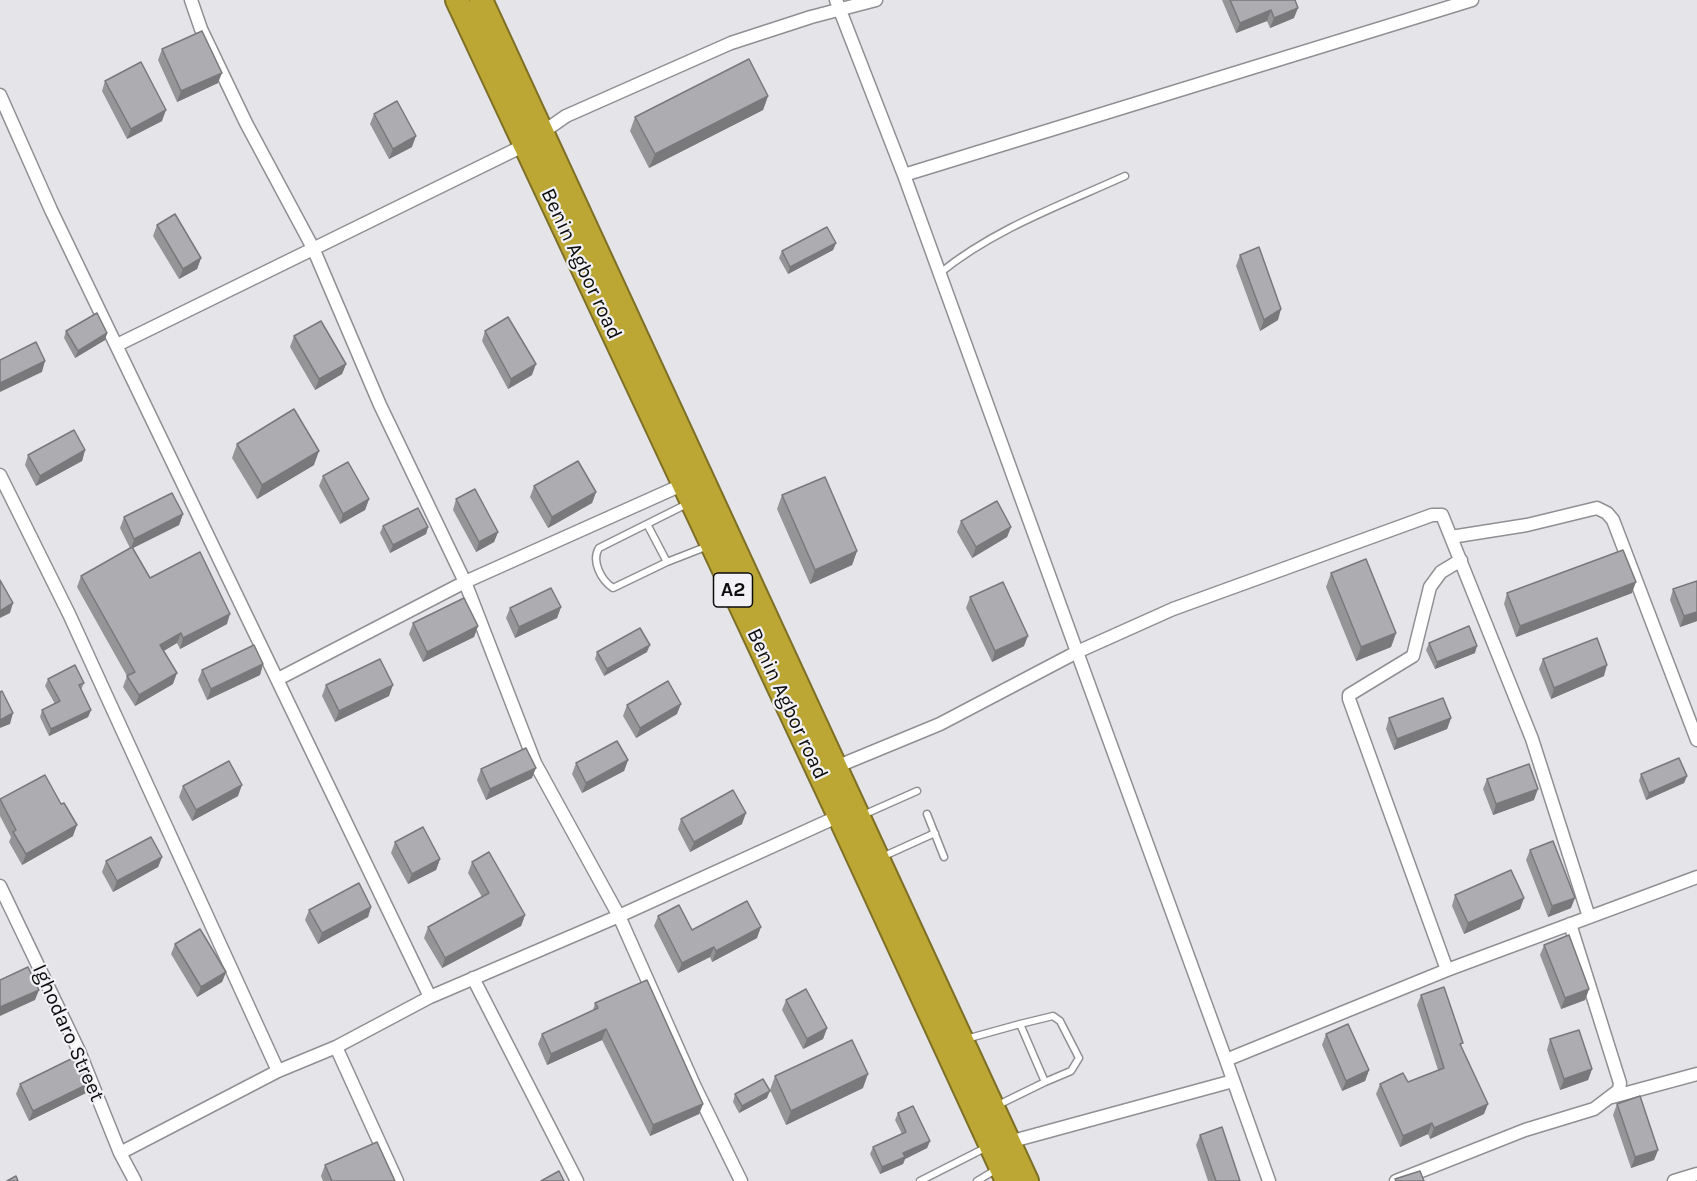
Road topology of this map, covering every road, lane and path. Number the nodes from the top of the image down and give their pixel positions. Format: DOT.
graph roads {
  1 [pos="191,0"];
  2 [pos="457,0"];
  3 [pos="481,0"];
  4 [pos="876,0"];
  5 [pos="1472,0"];
  6 [pos="838,6"];
  7 [pos="0,95"];
  8 [pos="534,138"];
  9 [pos="904,175"];
  10 [pos="1125,176"];
  11 [pos="313,248"];
  12 [pos="940,273"];
  13 [pos="117,345"];
  14 [pos="0,475"];
  15 [pos="688,492"];
  16 [pos="647,524"];
  17 [pos="1451,537"];
  18 [pos="712,544"];
  19 [pos="1461,560"];
  20 [pos="667,562"];
  21 [pos="465,582"];
  22 [pos="1077,652"];
  23 [pos="278,679"];
  24 [pos="1692,713"];
  25 [pos="1697,740"];
  26 [pos="828,770"];
  27 [pos="917,791"];
  28 [pos="927,814"];
  29 [pos="849,816"];
  30 [pos="935,833"];
  31 [pos="944,857"];
  32 [pos="879,859"];
  33 [pos="1697,877"];
  34 [pos="0,886"];
  35 [pos="620,916"];
  36 [pos="1588,917"];
  37 [pos="1570,924"];
  38 [pos="1447,970"];
  39 [pos="473,978"];
  40 [pos="430,997"];
  41 [pos="1020,1024"];
  42 [pos="962,1040"];
  43 [pos="336,1047"];
  44 [pos="1226,1060"];
  45 [pos="278,1071"];
  46 [pos="1697,1074"];
  47 [pos="1233,1081"];
  48 [pos="1045,1082"];
  49 [pos="1611,1097"];
  50 [pos="993,1107"];
  51 [pos="999,1143"];
  52 [pos="120,1153"];
  53 [pos="1003,1174"];
  54 [pos="1697,1174"];
  55 [pos="135,1181"];
  56 [pos="397,1181"];
  57 [pos="577,1181"];
  58 [pos="741,1181"];
  59 [pos="920,1181"];
  60 [pos="977,1181"];
  61 [pos="1027,1181"];
  62 [pos="1269,1181"];
  63 [pos="1396,1181"];
  64 [pos="1674,1181"];
  1 -- 11 [label="street"];
  2 -- 8 [label="highway, Benin Agbor road / A2"];
  3 -- 8 [label="highway, Benin Agbor road / A2"];
  4 -- 6 [label="street"];
  5 -- 9 [label="street"];
  6 -- 8 [label="street"];
  6 -- 9 [label="street"];
  7 -- 13 [label="street"];
  8 -- 11 [label="street"];
  8 -- 15 [label="highway, Benin Agbor road / A2"];
  8 -- 26 [label="highway, Benin Agbor road / A2"];
  9 -- 12 [label="street"];
  10 -- 12 [label="lane"];
  11 -- 13 [label="street"];
  11 -- 21 [label="street"];
  12 -- 22 [label="street"];
  13 -- 23 [label="street"];
  14 -- 45 [label="street"];
  15 -- 16 [label="lane"];
  15 -- 18 [label="highway, Benin Agbor road / A2"];
  15 -- 21 [label="street"];
  16 -- 20 [label="lane"];
  16 -- 20 [label="lane"];
  17 -- 19 [label="street"];
  17 -- 22 [label="street"];
  17 -- 24 [label="street"];
  18 -- 20 [label="lane"];
  18 -- 26 [label="highway, Benin Agbor road / A2"];
  19 -- 36 [label="street"];
  19 -- 38 [label="street"];
  21 -- 23 [label="street"];
  21 -- 35 [label="street"];
  22 -- 26 [label="street"];
  22 -- 44 [label="street"];
  23 -- 40 [label="street"];
  24 -- 25 [label="street"];
  26 -- 29 [label="highway, Benin Agbor road / A2"];
  27 -- 29 [label="lane"];
  28 -- 30 [label="lane"];
  29 -- 32 [label="highway, Benin Agbor road / A2"];
  29 -- 35 [label="street"];
  29 -- 51 [label="highway, Benin Agbor road / A2"];
  30 -- 31 [label="lane"];
  30 -- 32 [label="lane"];
  32 -- 42 [label="highway, Benin Agbor road / A2"];
  33 -- 36 [label="street"];
  34 -- 52 [label="street, Ighodaro Street"];
  35 -- 39 [label="street"];
  35 -- 58 [label="street"];
  36 -- 37 [label="street"];
  37 -- 38 [label="street"];
  37 -- 49 [label="street"];
  38 -- 44 [label="street"];
  39 -- 40 [label="street"];
  39 -- 57 [label="street"];
  40 -- 43 [label="street"];
  41 -- 42 [label="lane"];
  41 -- 48 [label="lane"];
  41 -- 48 [label="lane"];
  42 -- 50 [label="highway, Benin Agbor road / A2"];
  43 -- 45 [label="street"];
  43 -- 56 [label="street"];
  44 -- 47 [label="street"];
  45 -- 52 [label="street"];
  46 -- 49 [label="street"];
  47 -- 51 [label="street"];
  47 -- 62 [label="street"];
  48 -- 50 [label="lane"];
  49 -- 63 [label="street"];
  50 -- 51 [label="highway, Benin Agbor road / A2"];
  51 -- 53 [label="highway, Benin Agbor road / A2"];
  51 -- 59 [label="lane"];
  51 -- 61 [label="highway, Benin Agbor road / A2"];
  52 -- 55 [label="street, Ighodaro Street"];
  53 -- 60 [label="lane"];
  54 -- 64 [label="street"];
}
